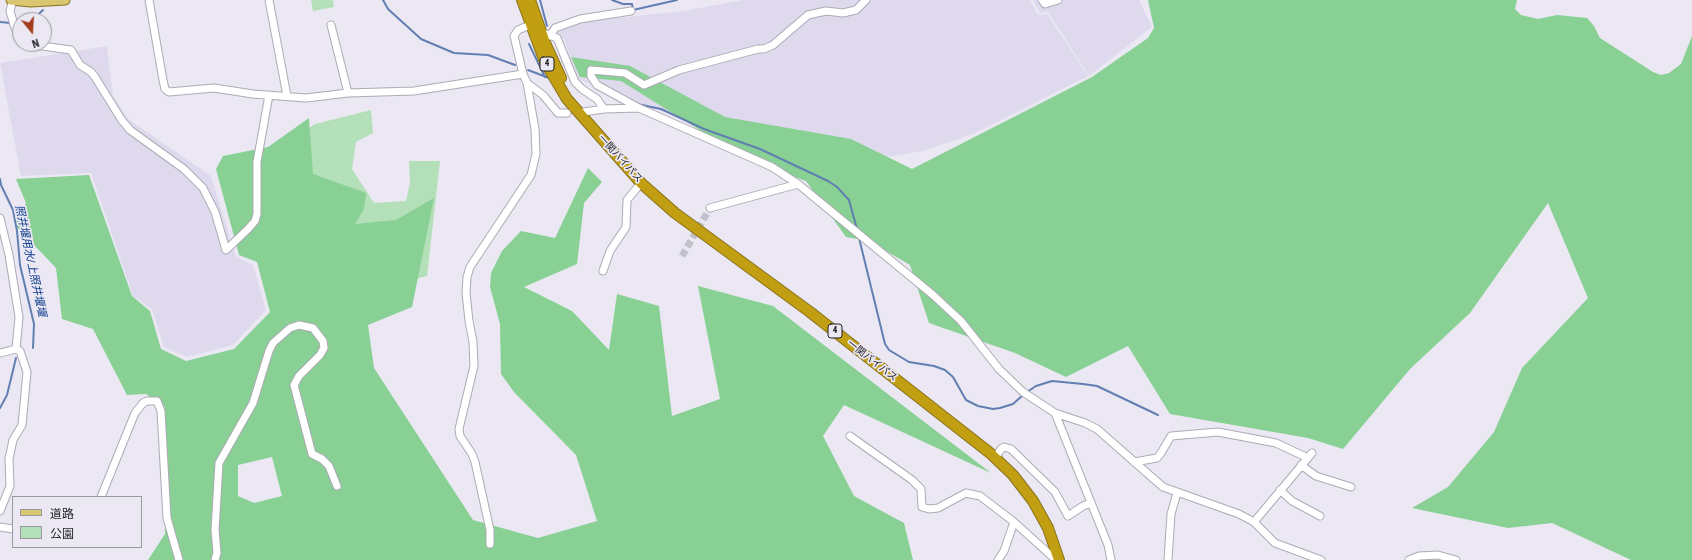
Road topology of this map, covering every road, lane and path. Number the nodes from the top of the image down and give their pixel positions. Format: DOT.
graph roads {
  1 [pos="12,0"];
  2 [pos="65,0"];
  3 [pos="149,0"];
  4 [pos="269,0"];
  5 [pos="522,0"];
  6 [pos="530,0"];
  7 [pos="866,0"];
  8 [pos="1042,0"];
  9 [pos="1058,0"];
  10 [pos="631,11"];
  11 [pos="12,18"];
  12 [pos="331,25"];
  13 [pos="530,25"];
  14 [pos="546,34"];
  15 [pos="52,47"];
  16 [pos="523,74"];
  17 [pos="527,83"];
  18 [pos="348,93"];
  19 [pos="268,95"];
  20 [pos="287,96"];
  21 [pos="639,108"];
  22 [pos="604,109"];
  23 [pos="567,113"];
  24 [pos="585,116"];
  25 [pos="641,183"];
  26 [pos="798,184"];
  27 [pos="710,208"];
  28 [pos="0,218"];
  29 [pos="603,271"];
  30 [pos="16,349"];
  31 [pos="0,353"];
  32 [pos="1055,414"];
  33 [pos="850,436"];
  34 [pos="995,458"];
  35 [pos="1134,462"];
  36 [pos="1301,465"];
  37 [pos="337,486"];
  38 [pos="1351,487"];
  39 [pos="1280,490"];
  40 [pos="1177,492"];
  41 [pos="101,496"];
  42 [pos="1091,503"];
  43 [pos="0,511"];
  44 [pos="1320,516"];
  45 [pos="1014,522"];
  46 [pos="1254,522"];
  47 [pos="0,527"];
  48 [pos="12,529"];
  49 [pos="490,544"];
  50 [pos="179,560"];
  51 [pos="215,560"];
  52 [pos="998,560"];
  53 [pos="1056,560"];
  54 [pos="1059,560"];
  55 [pos="1111,560"];
  56 [pos="1168,560"];
  57 [pos="1321,560"];
  58 [pos="1409,560"];
  59 [pos="1456,560"];
  1 -- 2 [label="main road"];
  1 -- 11 [label="street"];
  3 -- 19 [label="street"];
  4 -- 20 [label="street"];
  5 -- 13 [label="highway, 一関バイパス / 4"];
  6 -- 14 [label="highway, 一関バイパス / 4"];
  7 -- 21 [label="street"];
  8 -- 9 [label="street"];
  10 -- 14 [label="street"];
  12 -- 18 [label="street"];
  13 -- 16 [label="street"];
  13 -- 24 [label="highway, 一関バイパス / 4"];
  14 -- 22 [label="street"];
  14 -- 24 [label="highway, 一関バイパス / 4"];
  15 -- 19 [label="street"];
  16 -- 17 [label="street"];
  16 -- 18 [label="street"];
  17 -- 23 [label="street"];
  17 -- 49 [label="street"];
  18 -- 20 [label="street"];
  19 -- 20 [label="street"];
  21 -- 22 [label="street"];
  21 -- 26 [label="street"];
  22 -- 24 [label="street"];
  24 -- 25 [label="highway, 一関バイパス / 4"];
  25 -- 29 [label="street"];
  25 -- 34 [label="highway, 一関バイパス / 4"];
  26 -- 27 [label="street"];
  26 -- 32 [label="street"];
  28 -- 30 [label="street"];
  30 -- 31 [label="street"];
  30 -- 43 [label="street"];
  32 -- 35 [label="street"];
  32 -- 42 [label="street"];
  33 -- 45 [label="street"];
  34 -- 42 [label="street"];
  34 -- 54 [label="highway, 一関バイパス / 4"];
  35 -- 36 [label="street"];
  35 -- 40 [label="street"];
  36 -- 38 [label="street"];
  36 -- 39 [label="street"];
  37 -- 51 [label="street"];
  39 -- 44 [label="street"];
  39 -- 46 [label="street"];
  40 -- 46 [label="street"];
  40 -- 56 [label="street"];
  41 -- 50 [label="street"];
  42 -- 55 [label="street"];
  45 -- 52 [label="street"];
  45 -- 53 [label="street"];
  46 -- 57 [label="street"];
  47 -- 48 [label="street"];
  58 -- 59 [label="street"];
}
